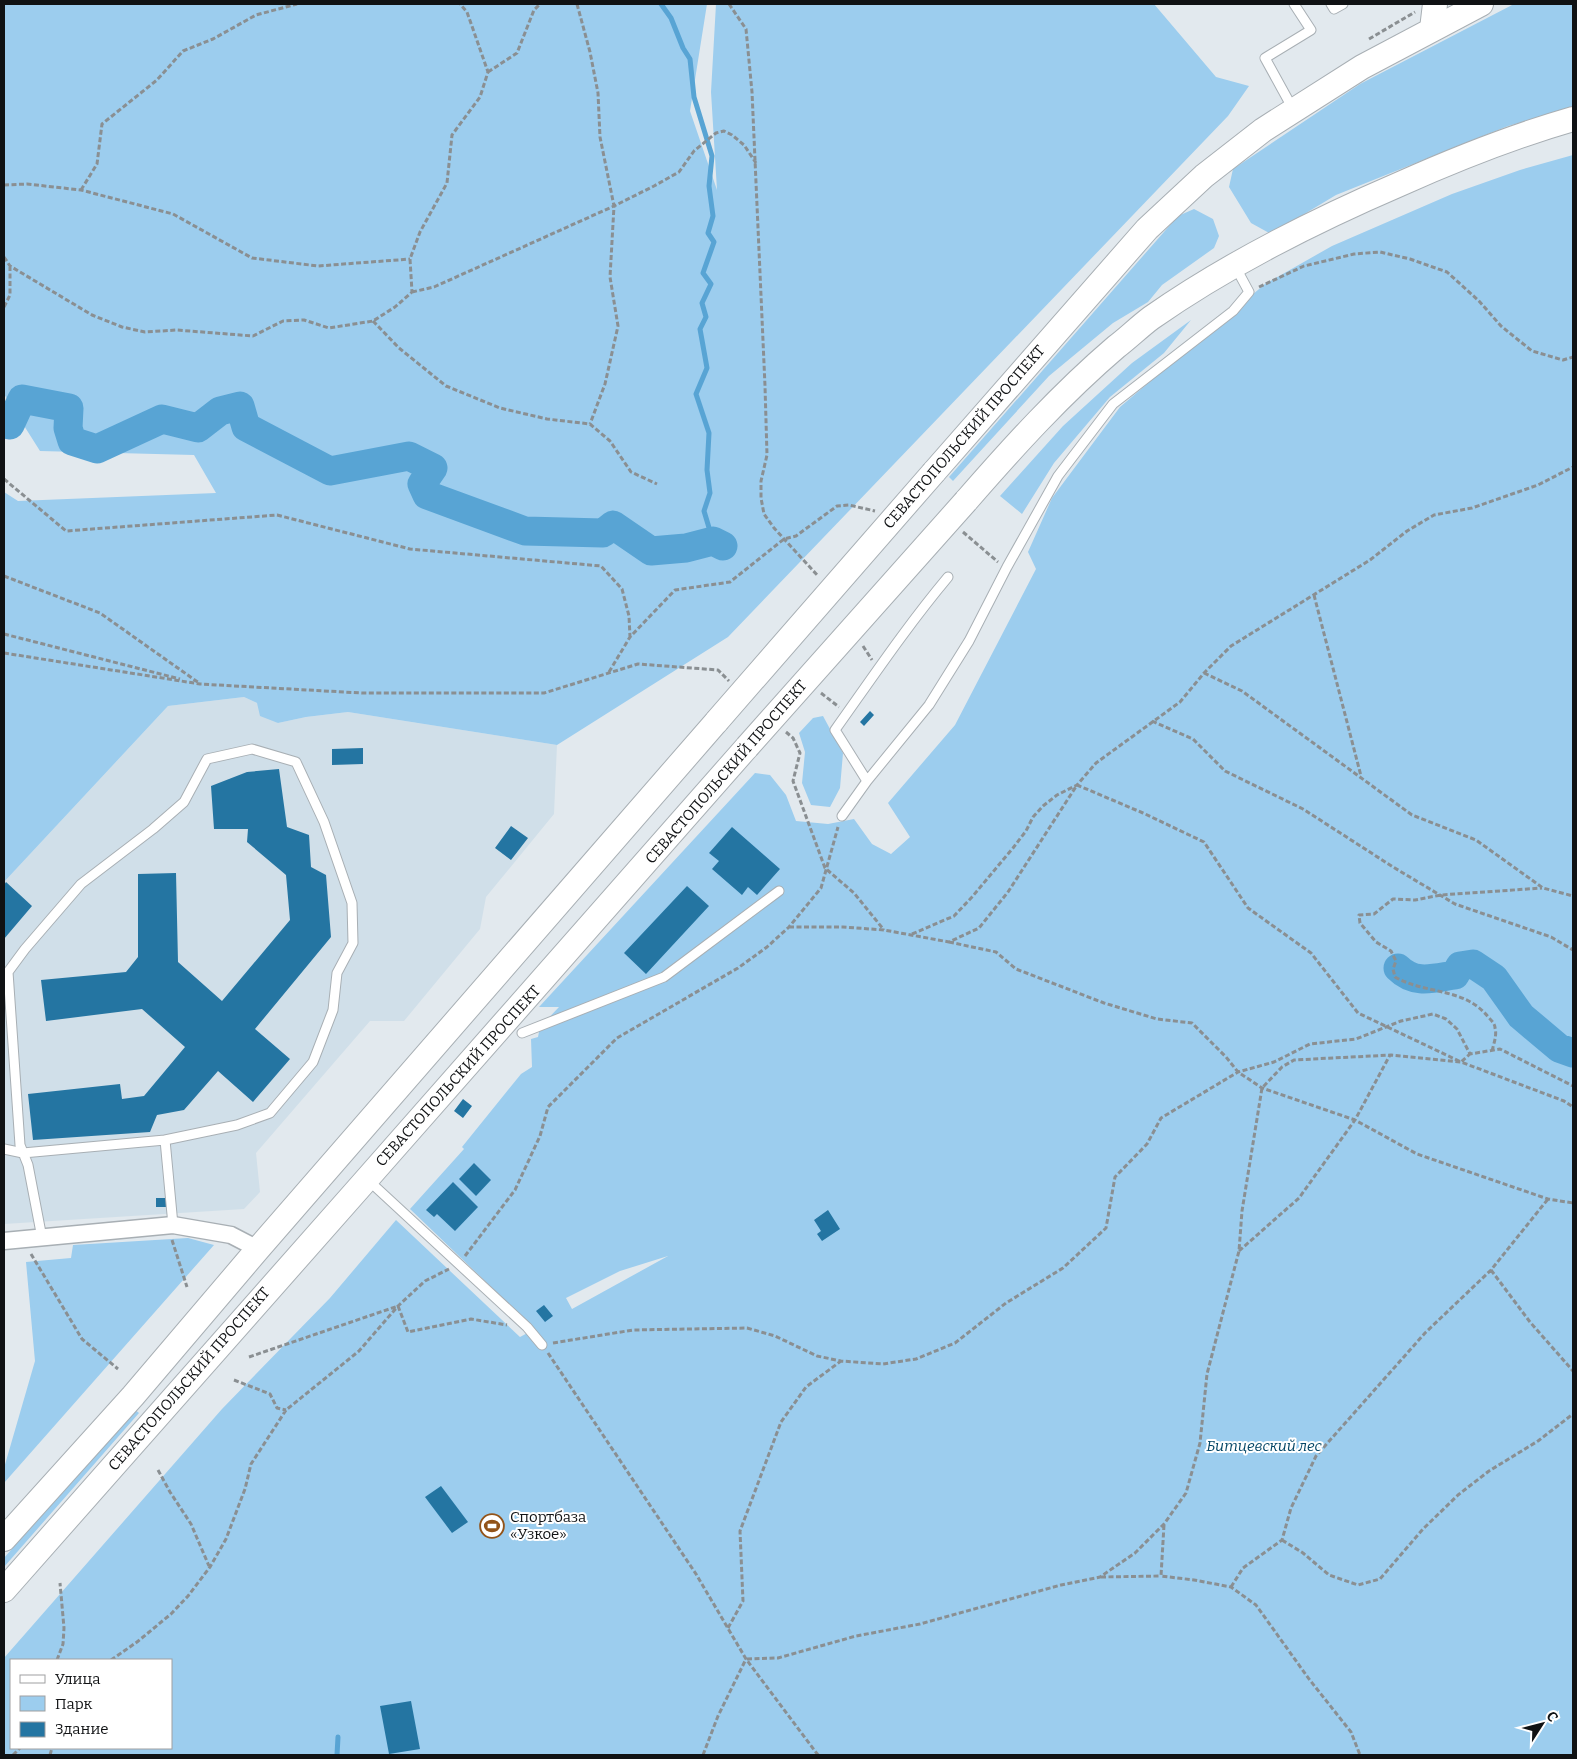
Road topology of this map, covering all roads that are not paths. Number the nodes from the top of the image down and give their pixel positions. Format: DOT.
graph roads {
  1 [pos="1294,4"];
  2 [pos="1331,4"];
  3 [pos="1343,4"];
  4 [pos="1481,4"];
  5 [pos="1427,6"];
  6 [pos="1432,29"];
  7 [pos="1294,110"];
  8 [pos="1573,119"];
  9 [pos="1235,266"];
  10 [pos="948,578"];
  11 [pos="867,782"];
  12 [pos="842,816"];
  13 [pos="779,891"];
  14 [pos="522,1033"];
  15 [pos="165,1140"];
  16 [pos="4,1149"];
  17 [pos="23,1153"];
  18 [pos="366,1178"];
  19 [pos="170,1225"];
  20 [pos="42,1238"];
  21 [pos="4,1241"];
  22 [pos="258,1249"];
  23 [pos="542,1345"];
  24 [pos="4,1539"];
  25 [pos="4,1590"];
  1 -- 7 [label="lane"];
  2 -- 3 [label="lane"];
  4 -- 6 [label="main road, СЕВАСТОПОЛЬСКИЙ ПРОСПЕКТ"];
  5 -- 6 [label="main road"];
  6 -- 7 [label="main road, СЕВАСТОПОЛЬСКИЙ ПРОСПЕКТ"];
  7 -- 22 [label="main road, СЕВАСТОПОЛЬСКИЙ ПРОСПЕКТ, bridge"];
  8 -- 9 [label="main road, СЕВАСТОПОЛЬСКИЙ ПРОСПЕКТ"];
  9 -- 11 [label="lane"];
  9 -- 18 [label="main road, СЕВАСТОПОЛЬСКИЙ ПРОСПЕКТ, bridge"];
  10 -- 11 [label="lane"];
  11 -- 12 [label="lane"];
  13 -- 14 [label="lane"];
  15 -- 17 [label="lane"];
  15 -- 17 [label="lane"];
  15 -- 19 [label="lane"];
  16 -- 17 [label="lane"];
  17 -- 20 [label="lane"];
  18 -- 23 [label="lane"];
  18 -- 25 [label="main road, СЕВАСТОПОЛЬСКИЙ ПРОСПЕКТ"];
  19 -- 20 [label="street"];
  19 -- 22 [label="street"];
  20 -- 21 [label="street"];
  22 -- 24 [label="main road, СЕВАСТОПОЛЬСКИЙ ПРОСПЕКТ"];
}
